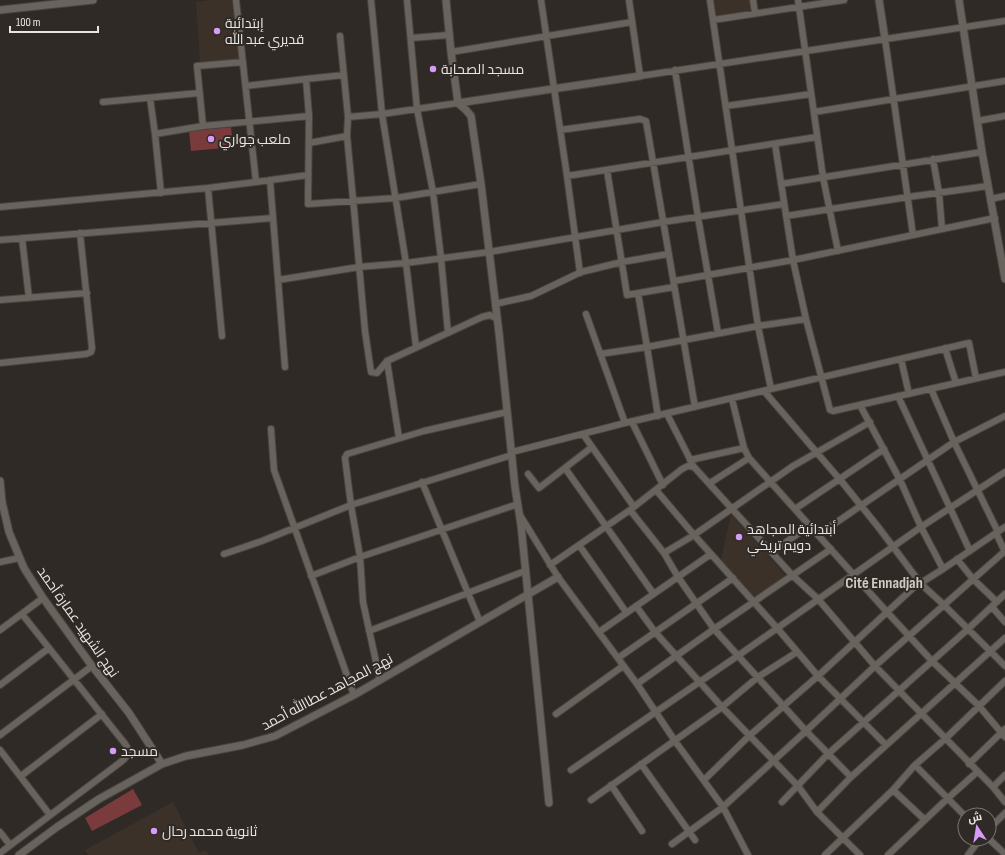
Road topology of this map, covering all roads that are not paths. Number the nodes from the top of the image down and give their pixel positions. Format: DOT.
graph roads {
  1 [pos="93,0"];
  2 [pos="236,0"];
  3 [pos="371,0"];
  4 [pos="407,0"];
  5 [pos="446,0"];
  6 [pos="541,0"];
  7 [pos="629,0"];
  8 [pos="710,0"];
  9 [pos="753,0"];
  10 [pos="798,0"];
  11 [pos="844,0"];
  12 [pos="879,0"];
  13 [pos="959,0"];
  14 [pos="799,7"];
  15 [pos="0,10"];
  16 [pos="755,13"];
  17 [pos="713,20"];
  18 [pos="1005,21"];
  19 [pos="632,22"];
  20 [pos="963,27"];
  21 [pos="449,35"];
  22 [pos="340,36"];
  23 [pos="546,37"];
  24 [pos="411,38"];
  25 [pos="885,39"];
  26 [pos="805,51"];
  27 [pos="451,52"];
  28 [pos="243,62"];
  29 [pos="720,64"];
  30 [pos="675,70"];
  31 [pos="344,75"];
  32 [pos="640,76"];
  33 [pos="306,79"];
  34 [pos="1005,81"];
  35 [pos="246,86"];
  36 [pos="972,86"];
  37 [pos="554,89"];
  38 [pos="199,93"];
  39 [pos="811,94"];
  40 [pos="150,98"];
  41 [pos="894,99"];
  42 [pos="103,102"];
  43 [pos="458,103"];
  44 [pos="726,106"];
  45 [pos="417,109"];
  46 [pos="814,112"];
  47 [pos="382,114"];
  48 [pos="309,116"];
  49 [pos="1005,116"];
  50 [pos="348,117"];
  51 [pos="977,121"];
  52 [pos="249,122"];
  53 [pos="203,126"];
  54 [pos="560,130"];
  55 [pos="156,134"];
  56 [pos="347,136"];
  57 [pos="817,137"];
  58 [pos="309,142"];
  59 [pos="775,144"];
  60 [pos="732,150"];
  61 [pos="982,152"];
  62 [pos="689,156"];
  63 [pos="933,159"];
  64 [pos="654,162"];
  65 [pos="903,164"];
  66 [pos="607,170"];
  67 [pos="308,175"];
  68 [pos="567,176"];
  69 [pos="823,177"];
  70 [pos="270,180"];
  71 [pos="256,182"];
  72 [pos="481,184"];
  73 [pos="781,184"];
  74 [pos="988,186"];
  75 [pos="208,188"];
  76 [pos="161,192"];
  77 [pos="433,192"];
  78 [pos="939,193"];
  79 [pos="1005,196"];
  80 [pos="908,197"];
  81 [pos="396,198"];
  82 [pos="990,199"];
  83 [pos="353,201"];
  84 [pos="784,204"];
  85 [pos="0,207"];
  86 [pos="740,210"];
  87 [pos="830,210"];
  88 [pos="786,216"];
  89 [pos="698,217"];
  90 [pos="273,218"];
  91 [pos="995,218"];
  92 [pos="211,222"];
  93 [pos="663,222"];
  94 [pos="942,229"];
  95 [pos="617,230"];
  96 [pos="80,233"];
  97 [pos="913,235"];
  98 [pos="575,237"];
  99 [pos="22,238"];
  100 [pos="0,240"];
  101 [pos="838,251"];
  102 [pos="489,252"];
  103 [pos="668,254"];
  104 [pos="441,258"];
  105 [pos="793,260"];
  106 [pos="622,262"];
  107 [pos="406,263"];
  108 [pos="359,267"];
  109 [pos="750,267"];
  110 [pos="580,273"];
  111 [pos="708,275"];
  112 [pos="1005,279"];
  113 [pos="278,280"];
  114 [pos="674,284"];
  115 [pos="87,293"];
  116 [pos="638,293"];
  117 [pos="29,298"];
  118 [pos="0,300"];
  119 [pos="496,304"];
  120 [pos="586,314"];
  121 [pos="497,318"];
  122 [pos="806,319"];
  123 [pos="758,326"];
  124 [pos="448,333"];
  125 [pos="718,334"];
  126 [pos="222,336"];
  127 [pos="683,340"];
  128 [pos="416,347"];
  129 [pos="647,347"];
  130 [pos="944,348"];
  131 [pos="600,354"];
  132 [pos="901,359"];
  133 [pos="387,361"];
  134 [pos="0,363"];
  135 [pos="286,367"];
  136 [pos="1005,372"];
  137 [pos="822,377"];
  138 [pos="976,378"];
  139 [pos="956,383"];
  140 [pos="930,389"];
  141 [pos="767,390"];
  142 [pos="909,394"];
  143 [pos="898,396"];
  144 [pos="732,399"];
  145 [pos="860,405"];
  146 [pos="695,407"];
  147 [pos="508,412"];
  148 [pos="667,414"];
  149 [pos="658,416"];
  150 [pos="1005,416"];
  151 [pos="632,422"];
  152 [pos="870,422"];
  153 [pos="625,423"];
  154 [pos="271,430"];
  155 [pos="583,434"];
  156 [pos="399,438"];
  157 [pos="954,442"];
  158 [pos="592,447"];
  159 [pos="744,448"];
  160 [pos="884,449"];
  161 [pos="816,452"];
  162 [pos="512,453"];
  163 [pos="748,458"];
  164 [pos="690,460"];
  165 [pos="927,460"];
  166 [pos="694,467"];
  167 [pos="565,468"];
  168 [pos="1005,472"];
  169 [pos="528,474"];
  170 [pos="839,479"];
  171 [pos="900,480"];
  172 [pos="0,482"];
  173 [pos="422,482"];
  174 [pos="770,482"];
  175 [pos="710,483"];
  176 [pos="663,485"];
  177 [pos="656,490"];
  178 [pos="977,491"];
  179 [pos="1,502"];
  180 [pos="518,504"];
  181 [pos="351,505"];
  182 [pos="861,506"];
  183 [pos="632,508"];
  184 [pos="732,508"];
  185 [pos="795,509"];
  186 [pos="950,509"];
  187 [pos="519,513"];
  188 [pos="606,526"];
  189 [pos="809,526"];
  190 [pos="922,527"];
  191 [pos="1005,527"];
  192 [pos="294,528"];
  193 [pos="442,529"];
  194 [pos="997,533"];
  195 [pos="694,535"];
  196 [pos="818,535"];
  197 [pos="579,545"];
  198 [pos="893,547"];
  199 [pos="831,550"];
  200 [pos="970,551"];
  201 [pos="772,552"];
  202 [pos="1005,552"];
  203 [pos="224,554"];
  204 [pos="664,554"];
  205 [pos="711,554"];
  206 [pos="360,557"];
  207 [pos="19,558"];
  208 [pos="957,560"];
  209 [pos="0,562"];
  210 [pos="550,565"];
  211 [pos="943,569"];
  212 [pos="525,571"];
  213 [pos="854,574"];
  214 [pos="311,576"];
  215 [pos="793,576"];
  216 [pos="678,577"];
  217 [pos="558,578"];
  218 [pos="733,578"];
  219 [pos="973,580"];
  220 [pos="921,584"];
  221 [pos="467,593"];
  222 [pos="528,594"];
  223 [pos="653,594"];
  224 [pos="1005,594"];
  225 [pos="43,598"];
  226 [pos="818,599"];
  227 [pos="997,602"];
  228 [pos="754,603"];
  229 [pos="696,604"];
  230 [pos="944,605"];
  231 [pos="636,606"];
  232 [pos="992,607"];
  233 [pos="626,612"];
  234 [pos="887,612"];
  235 [pos="22,614"];
  236 [pos="480,622"];
  237 [pos="1005,622"];
  238 [pos="777,628"];
  239 [pos="714,629"];
  240 [pos="968,629"];
  241 [pos="0,630"];
  242 [pos="369,631"];
  243 [pos="599,632"];
  244 [pos="655,632"];
  245 [pos="909,636"];
  246 [pos="1005,638"];
  247 [pos="854,642"];
  248 [pos="49,648"];
  249 [pos="990,651"];
  250 [pos="797,652"];
  251 [pos="739,655"];
  252 [pos="677,656"];
  253 [pos="618,658"];
  254 [pos="932,661"];
  255 [pos="92,666"];
  256 [pos="623,666"];
  257 [pos="874,666"];
  258 [pos="1005,666"];
  259 [pos="818,676"];
  260 [pos="758,678"];
  261 [pos="74,680"];
  262 [pos="380,680"];
  263 [pos="699,681"];
  264 [pos="1005,681"];
  265 [pos="954,683"];
  266 [pos="637,684"];
  267 [pos="0,685"];
  268 [pos="898,691"];
  269 [pos="354,695"];
  270 [pos="840,699"];
  271 [pos="784,705"];
  272 [pos="979,706"];
  273 [pos="722,707"];
  274 [pos="655,712"];
  275 [pos="102,714"];
  276 [pos="556,714"];
  277 [pos="920,714"];
  278 [pos="863,722"];
  279 [pos="806,731"];
  280 [pos="1003,733"];
  281 [pos="0,735"];
  282 [pos="749,736"];
  283 [pos="945,739"];
  284 [pos="675,741"];
  285 [pos="886,744"];
  286 [pos="0,750"];
  287 [pos="828,754"];
  288 [pos="773,760"];
  289 [pos="162,764"];
  290 [pos="642,764"];
  291 [pos="969,764"];
  292 [pos="915,765"];
  293 [pos="571,770"];
  294 [pos="977,772"];
  295 [pos="1005,775"];
  296 [pos="20,776"];
  297 [pos="850,777"];
  298 [pos="704,780"];
  299 [pos="611,785"];
  300 [pos="798,786"];
  301 [pos="993,787"];
  302 [pos="893,790"];
  303 [pos="947,799"];
  304 [pos="591,800"];
  305 [pos="782,802"];
  306 [pos="1005,802"];
  307 [pos="549,803"];
  308 [pos="723,807"];
  309 [pos="957,808"];
  310 [pos="817,812"];
  311 [pos="1005,813"];
  312 [pos="50,815"];
  313 [pos="924,820"];
  314 [pos="997,821"];
  315 [pos="642,831"];
  316 [pos="689,831"];
  317 [pos="0,832"];
  318 [pos="842,838"];
  319 [pos="695,840"];
  320 [pos="672,844"];
  321 [pos="10,845"];
  322 [pos="997,846"];
  323 [pos="0,853"];
  324 [pos="1005,854"];
  325 [pos="18,855"];
  326 [pos="748,855"];
  327 [pos="825,855"];
  328 [pos="860,855"];
  329 [pos="888,855"];
  1 -- 15 [label="street"];
  2 -- 28 [label="street"];
  3 -- 47 [label="street"];
  4 -- 24 [label="street"];
  5 -- 21 [label="street"];
  6 -- 23 [label="street"];
  7 -- 19 [label="street"];
  8 -- 17 [label="street"];
  9 -- 16 [label="street"];
  10 -- 14 [label="street"];
  11 -- 14 [label="street"];
  12 -- 25 [label="street"];
  13 -- 20 [label="street"];
  14 -- 16 [label="street"];
  14 -- 26 [label="street"];
  16 -- 17 [label="street"];
  17 -- 29 [label="street"];
  18 -- 20 [label="street"];
  19 -- 23 [label="street"];
  19 -- 32 [label="street"];
  20 -- 25 [label="street"];
  20 -- 36 [label="street"];
  21 -- 24 [label="street"];
  21 -- 27 [label="street"];
  22 -- 31 [label="street"];
  23 -- 27 [label="street"];
  23 -- 37 [label="street"];
  24 -- 45 [label="street"];
  25 -- 26 [label="street"];
  25 -- 41 [label="street"];
  26 -- 29 [label="street"];
  26 -- 39 [label="street"];
  27 -- 43 [label="street"];
  28 -- 35 [label="street"];
  28 -- 38 [label="street"];
  29 -- 30 [label="street"];
  29 -- 44 [label="street"];
  30 -- 32 [label="street"];
  30 -- 62 [label="street"];
  31 -- 33 [label="street"];
  31 -- 50 [label="street"];
  32 -- 37 [label="street"];
  33 -- 35 [label="street"];
  33 -- 48 [label="street"];
  34 -- 36 [label="street"];
  35 -- 52 [label="street"];
  36 -- 41 [label="street"];
  36 -- 51 [label="street"];
  37 -- 43 [label="street"];
  37 -- 54 [label="street"];
  38 -- 40 [label="street"];
  38 -- 53 [label="street"];
  39 -- 44 [label="street"];
  39 -- 46 [label="street"];
  40 -- 42 [label="street"];
  40 -- 55 [label="street"];
  41 -- 46 [label="street"];
  41 -- 65 [label="street"];
  43 -- 45 [label="street"];
  43 -- 72 [label="street"];
  44 -- 60 [label="street"];
  45 -- 47 [label="street"];
  45 -- 77 [label="street"];
  46 -- 57 [label="street"];
  47 -- 50 [label="street"];
  47 -- 81 [label="street"];
  48 -- 52 [label="street"];
  48 -- 58 [label="street"];
  49 -- 51 [label="street"];
  50 -- 56 [label="street"];
  51 -- 61 [label="street"];
  52 -- 53 [label="street"];
  52 -- 71 [label="street"];
  53 -- 55 [label="street"];
  54 -- 64 [label="street"];
  54 -- 68 [label="street"];
  55 -- 76 [label="street"];
  56 -- 58 [label="street"];
  56 -- 83 [label="street"];
  57 -- 59 [label="street"];
  57 -- 69 [label="street"];
  58 -- 67 [label="street"];
  59 -- 60 [label="street"];
  59 -- 73 [label="street"];
  60 -- 62 [label="street"];
  60 -- 86 [label="street"];
  61 -- 63 [label="street"];
  61 -- 74 [label="street"];
  62 -- 64 [label="street"];
  62 -- 89 [label="street"];
  63 -- 65 [label="street"];
  63 -- 78 [label="street"];
  64 -- 66 [label="street"];
  64 -- 93 [label="street"];
  65 -- 69 [label="street"];
  65 -- 80 [label="street"];
  66 -- 68 [label="street"];
  66 -- 95 [label="street"];
  67 -- 70 [label="street"];
  67 -- 83 [label="street"];
  68 -- 98 [label="street"];
  69 -- 73 [label="street"];
  69 -- 87 [label="street"];
  70 -- 71 [label="street"];
  70 -- 90 [label="street"];
  71 -- 75 [label="street"];
  72 -- 77 [label="street"];
  72 -- 102 [label="street"];
  73 -- 84 [label="street"];
  74 -- 78 [label="street"];
  74 -- 82 [label="street"];
  75 -- 76 [label="street"];
  75 -- 92 [label="street"];
  76 -- 85 [label="street"];
  77 -- 81 [label="street"];
  77 -- 104 [label="street"];
  78 -- 80 [label="street"];
  78 -- 94 [label="street"];
  79 -- 82 [label="street"];
  80 -- 87 [label="street"];
  80 -- 97 [label="street"];
  81 -- 83 [label="street"];
  81 -- 107 [label="street"];
  82 -- 91 [label="street"];
  83 -- 108 [label="street"];
  84 -- 86 [label="street"];
  84 -- 88 [label="street"];
  86 -- 89 [label="street"];
  86 -- 109 [label="street"];
  87 -- 88 [label="street"];
  87 -- 101 [label="street"];
  88 -- 105 [label="street"];
  89 -- 93 [label="street"];
  89 -- 111 [label="street"];
  90 -- 92 [label="street"];
  90 -- 113 [label="street"];
  91 -- 94 [label="street"];
  91 -- 112 [label="street"];
  92 -- 96 [label="street"];
  92 -- 126 [label="street"];
  93 -- 95 [label="street"];
  93 -- 103 [label="street"];
  94 -- 97 [label="street"];
  95 -- 98 [label="street"];
  95 -- 106 [label="street"];
  96 -- 99 [label="street"];
  96 -- 115 [label="street"];
  97 -- 101 [label="street"];
  98 -- 102 [label="street"];
  98 -- 110 [label="street"];
  99 -- 100 [label="street"];
  99 -- 117 [label="street"];
  101 -- 105 [label="street"];
  102 -- 104 [label="street"];
  102 -- 119 [label="street"];
  103 -- 106 [label="street"];
  103 -- 114 [label="street"];
  104 -- 107 [label="street"];
  104 -- 124 [label="street"];
  105 -- 109 [label="street"];
  105 -- 122 [label="street"];
  106 -- 110 [label="street"];
  106 -- 116 [label="street"];
  107 -- 108 [label="street"];
  107 -- 128 [label="street"];
  108 -- 113 [label="street"];
  108 -- 133 [label="street"];
  109 -- 111 [label="street"];
  109 -- 123 [label="street"];
  110 -- 119 [label="street"];
  111 -- 114 [label="street"];
  111 -- 125 [label="street"];
  113 -- 135 [label="street"];
  114 -- 116 [label="street"];
  114 -- 127 [label="street"];
  115 -- 117 [label="street"];
  115 -- 134 [label="street"];
  116 -- 129 [label="street"];
  117 -- 118 [label="street"];
  119 -- 121 [label="street"];
  120 -- 131 [label="street"];
  121 -- 124 [label="street"];
  121 -- 147 [label="street"];
  122 -- 123 [label="street"];
  122 -- 137 [label="street"];
  123 -- 125 [label="street"];
  123 -- 141 [label="street"];
  124 -- 128 [label="street"];
  125 -- 127 [label="street"];
  127 -- 129 [label="street"];
  127 -- 146 [label="street"];
  128 -- 133 [label="street"];
  129 -- 131 [label="street"];
  129 -- 149 [label="street"];
  130 -- 132 [label="street"];
  130 -- 138 [label="street"];
  130 -- 139 [label="street"];
  131 -- 153 [label="street"];
  132 -- 137 [label="street"];
  132 -- 142 [label="street"];
  133 -- 156 [label="street"];
  136 -- 138 [label="street"];
  137 -- 141 [label="street"];
  137 -- 145 [label="street"];
  138 -- 139 [label="street"];
  139 -- 140 [label="street"];
  140 -- 142 [label="street"];
  140 -- 157 [label="street"];
  141 -- 144 [label="street"];
  141 -- 161 [label="street"];
  142 -- 143 [label="street"];
  143 -- 145 [label="street"];
  143 -- 165 [label="street"];
  144 -- 146 [label="street"];
  144 -- 159 [label="street"];
  145 -- 152 [label="street"];
  146 -- 148 [label="street"];
  147 -- 156 [label="street"];
  147 -- 162 [label="street"];
  148 -- 149 [label="street"];
  148 -- 164 [label="street"];
  149 -- 151 [label="street"];
  150 -- 157 [label="street"];
  151 -- 153 [label="street"];
  151 -- 176 [label="street"];
  152 -- 160 [label="street"];
  152 -- 161 [label="street"];
  153 -- 155 [label="street"];
  154 -- 192 [label="street"];
  155 -- 158 [label="street"];
  155 -- 162 [label="street"];
  156 -- 181 [label="street"];
  157 -- 165 [label="street"];
  157 -- 178 [label="street"];
  158 -- 167 [label="street"];
  158 -- 183 [label="street"];
  159 -- 163 [label="street"];
  159 -- 164 [label="street"];
  160 -- 170 [label="street"];
  160 -- 171 [label="street"];
  161 -- 170 [label="street"];
  161 -- 174 [label="street"];
  162 -- 173 [label="street"];
  162 -- 180 [label="street"];
  163 -- 174 [label="street"];
  163 -- 175 [label="street"];
  164 -- 166 [label="street"];
  165 -- 171 [label="street"];
  165 -- 186 [label="street"];
  166 -- 175 [label="street"];
  166 -- 176 [label="street"];
  167 -- 169 [label="street"];
  167 -- 188 [label="street"];
  168 -- 178 [label="street"];
  170 -- 182 [label="street"];
  170 -- 185 [label="street"];
  171 -- 182 [label="street"];
  171 -- 190 [label="street"];
  172 -- 179 [label="street, نهج الشهيد عمارة أحمد"];
  173 -- 181 [label="street"];
  173 -- 193 [label="street"];
  174 -- 184 [label="street"];
  174 -- 185 [label="street"];
  175 -- 184 [label="street"];
  176 -- 177 [label="street"];
  177 -- 183 [label="street"];
  177 -- 195 [label="street"];
  178 -- 186 [label="street"];
  178 -- 194 [label="street"];
  179 -- 207 [label="street, نهج الشهيد عمارة أحمد"];
  180 -- 187 [label="street"];
  180 -- 193 [label="street"];
  181 -- 192 [label="street"];
  181 -- 206 [label="street"];
  182 -- 196 [label="street"];
  182 -- 198 [label="street"];
  183 -- 188 [label="street"];
  183 -- 204 [label="street"];
  184 -- 195 [label="street"];
  184 -- 201 [label="street"];
  185 -- 189 [label="street"];
  186 -- 190 [label="street"];
  186 -- 200 [label="street"];
  187 -- 210 [label="street"];
  187 -- 212 [label="street"];
  188 -- 197 [label="street"];
  188 -- 223 [label="street"];
  189 -- 196 [label="street"];
  189 -- 201 [label="street"];
  190 -- 198 [label="street"];
  190 -- 211 [label="street"];
  191 -- 194 [label="street"];
  192 -- 203 [label="street"];
  192 -- 214 [label="street"];
  193 -- 206 [label="street"];
  193 -- 221 [label="street"];
  194 -- 200 [label="street"];
  194 -- 202 [label="street"];
  195 -- 204 [label="street"];
  195 -- 205 [label="street"];
  196 -- 199 [label="street"];
  197 -- 210 [label="street"];
  197 -- 233 [label="street"];
  198 -- 213 [label="street"];
  198 -- 220 [label="street"];
  199 -- 213 [label="street"];
  199 -- 215 [label="street"];
  200 -- 208 [label="street"];
  201 -- 215 [label="street"];
  202 -- 219 [label="street"];
  204 -- 216 [label="street"];
  205 -- 216 [label="street"];
  205 -- 218 [label="street"];
  206 -- 214 [label="street"];
  206 -- 242 [label="street"];
  207 -- 209 [label="street"];
  207 -- 225 [label="street, نهج الشهيد عمارة أحمد"];
  208 -- 211 [label="street"];
  208 -- 219 [label="street"];
  210 -- 217 [label="street"];
  211 -- 220 [label="street"];
  212 -- 221 [label="street"];
  212 -- 222 [label="street"];
  213 -- 226 [label="street"];
  213 -- 234 [label="street"];
  214 -- 269 [label="street"];
  215 -- 226 [label="street"];
  215 -- 228 [label="street"];
  216 -- 223 [label="street"];
  216 -- 229 [label="street"];
  217 -- 222 [label="street, نهج المجاهد عطاالله أحمد"];
  217 -- 243 [label="street"];
  218 -- 228 [label="street"];
  218 -- 229 [label="street"];
  219 -- 227 [label="street"];
  219 -- 230 [label="street"];
  220 -- 230 [label="street"];
  220 -- 234 [label="street"];
  221 -- 236 [label="street"];
  221 -- 242 [label="street"];
  222 -- 236 [label="street, نهج المجاهد عطاالله أحمد"];
  222 -- 307 [label="street"];
  223 -- 231 [label="street"];
  224 -- 227 [label="street"];
  225 -- 235 [label="street"];
  225 -- 255 [label="street, نهج الشهيد عمارة أحمد"];
  226 -- 238 [label="street"];
  226 -- 247 [label="street"];
  227 -- 232 [label="street"];
  228 -- 238 [label="street"];
  228 -- 239 [label="street"];
  229 -- 239 [label="street"];
  229 -- 244 [label="street"];
  230 -- 240 [label="street"];
  230 -- 245 [label="street"];
  231 -- 233 [label="street"];
  231 -- 244 [label="street"];
  232 -- 237 [label="street"];
  232 -- 240 [label="street"];
  233 -- 243 [label="street"];
  234 -- 245 [label="street"];
  234 -- 247 [label="street"];
  235 -- 241 [label="street"];
  235 -- 248 [label="street"];
  236 -- 262 [label="street, نهج المجاهد عطاالله أحمد"];
  238 -- 250 [label="street"];
  238 -- 251 [label="street"];
  239 -- 251 [label="street"];
  239 -- 252 [label="street"];
  240 -- 249 [label="street"];
  240 -- 254 [label="street"];
  242 -- 262 [label="street"];
  243 -- 253 [label="street"];
  244 -- 252 [label="street"];
  244 -- 253 [label="street"];
  245 -- 254 [label="street"];
  245 -- 257 [label="street"];
  246 -- 249 [label="street"];
  247 -- 257 [label="street"];
  247 -- 259 [label="street"];
  248 -- 261 [label="street"];
  248 -- 267 [label="street"];
  249 -- 258 [label="street"];
  249 -- 265 [label="street"];
  250 -- 259 [label="street"];
  250 -- 260 [label="street"];
  251 -- 260 [label="street"];
  251 -- 263 [label="street"];
  252 -- 263 [label="street"];
  252 -- 266 [label="street"];
  253 -- 256 [label="street"];
  254 -- 265 [label="street"];
  254 -- 268 [label="street"];
  255 -- 261 [label="street"];
  255 -- 289 [label="street, نهج الشهيد عمارة أحمد"];
  256 -- 266 [label="street"];
  256 -- 276 [label="street"];
  257 -- 268 [label="street"];
  257 -- 270 [label="street"];
  259 -- 270 [label="street"];
  259 -- 271 [label="street"];
  260 -- 271 [label="street"];
  260 -- 273 [label="street"];
  261 -- 275 [label="street"];
  261 -- 281 [label="street"];
  262 -- 269 [label="street, نهج المجاهد عطاالله أحمد"];
  263 -- 273 [label="street"];
  263 -- 274 [label="street"];
  264 -- 272 [label="street"];
  265 -- 272 [label="street"];
  265 -- 277 [label="street"];
  266 -- 274 [label="street"];
  268 -- 277 [label="street"];
  268 -- 278 [label="street"];
  269 -- 289 [label="street, نهج المجاهد عطاالله أحمد"];
  270 -- 278 [label="street"];
  270 -- 279 [label="street"];
  271 -- 279 [label="street"];
  271 -- 282 [label="street"];
  272 -- 280 [label="street"];
  272 -- 283 [label="street"];
  273 -- 282 [label="street"];
  273 -- 284 [label="street"];
  274 -- 284 [label="street"];
  274 -- 293 [label="street"];
  275 -- 296 [label="street"];
  275 -- 312 [label="street"];
  277 -- 283 [label="street"];
  277 -- 285 [label="street"];
  278 -- 285 [label="street"];
  278 -- 287 [label="street"];
  279 -- 287 [label="street"];
  279 -- 288 [label="street"];
  280 -- 291 [label="street"];
  282 -- 288 [label="street"];
  282 -- 298 [label="street"];
  283 -- 291 [label="street"];
  283 -- 292 [label="street"];
  284 -- 290 [label="street"];
  284 -- 298 [label="street"];
  285 -- 297 [label="street"];
  286 -- 296 [label="street"];
  287 -- 297 [label="street"];
  287 -- 300 [label="street"];
  288 -- 300 [label="street"];
  288 -- 308 [label="street"];
  289 -- 325 [label="street, نهج المجاهد عطاالله أحمد"];
  290 -- 299 [label="street"];
  290 -- 316 [label="street"];
  291 -- 294 [label="street"];
  292 -- 302 [label="street"];
  292 -- 303 [label="street"];
  294 -- 301 [label="street"];
  294 -- 303 [label="street"];
  295 -- 301 [label="street"];
  296 -- 312 [label="street"];
  297 -- 310 [label="street"];
  298 -- 308 [label="street"];
  299 -- 304 [label="street"];
  299 -- 315 [label="street"];
  300 -- 305 [label="street"];
  300 -- 310 [label="street"];
  301 -- 306 [label="street"];
  302 -- 313 [label="street"];
  302 -- 318 [label="street"];
  303 -- 309 [label="street"];
  303 -- 313 [label="street"];
  308 -- 316 [label="street"];
  308 -- 326 [label="street"];
  310 -- 318 [label="street"];
  311 -- 314 [label="street"];
  312 -- 321 [label="street"];
  313 -- 329 [label="street"];
  316 -- 319 [label="street"];
  316 -- 320 [label="street"];
  317 -- 321 [label="street"];
  318 -- 327 [label="street"];
  318 -- 328 [label="street"];
  321 -- 323 [label="street"];
  322 -- 324 [label="street"];
}
